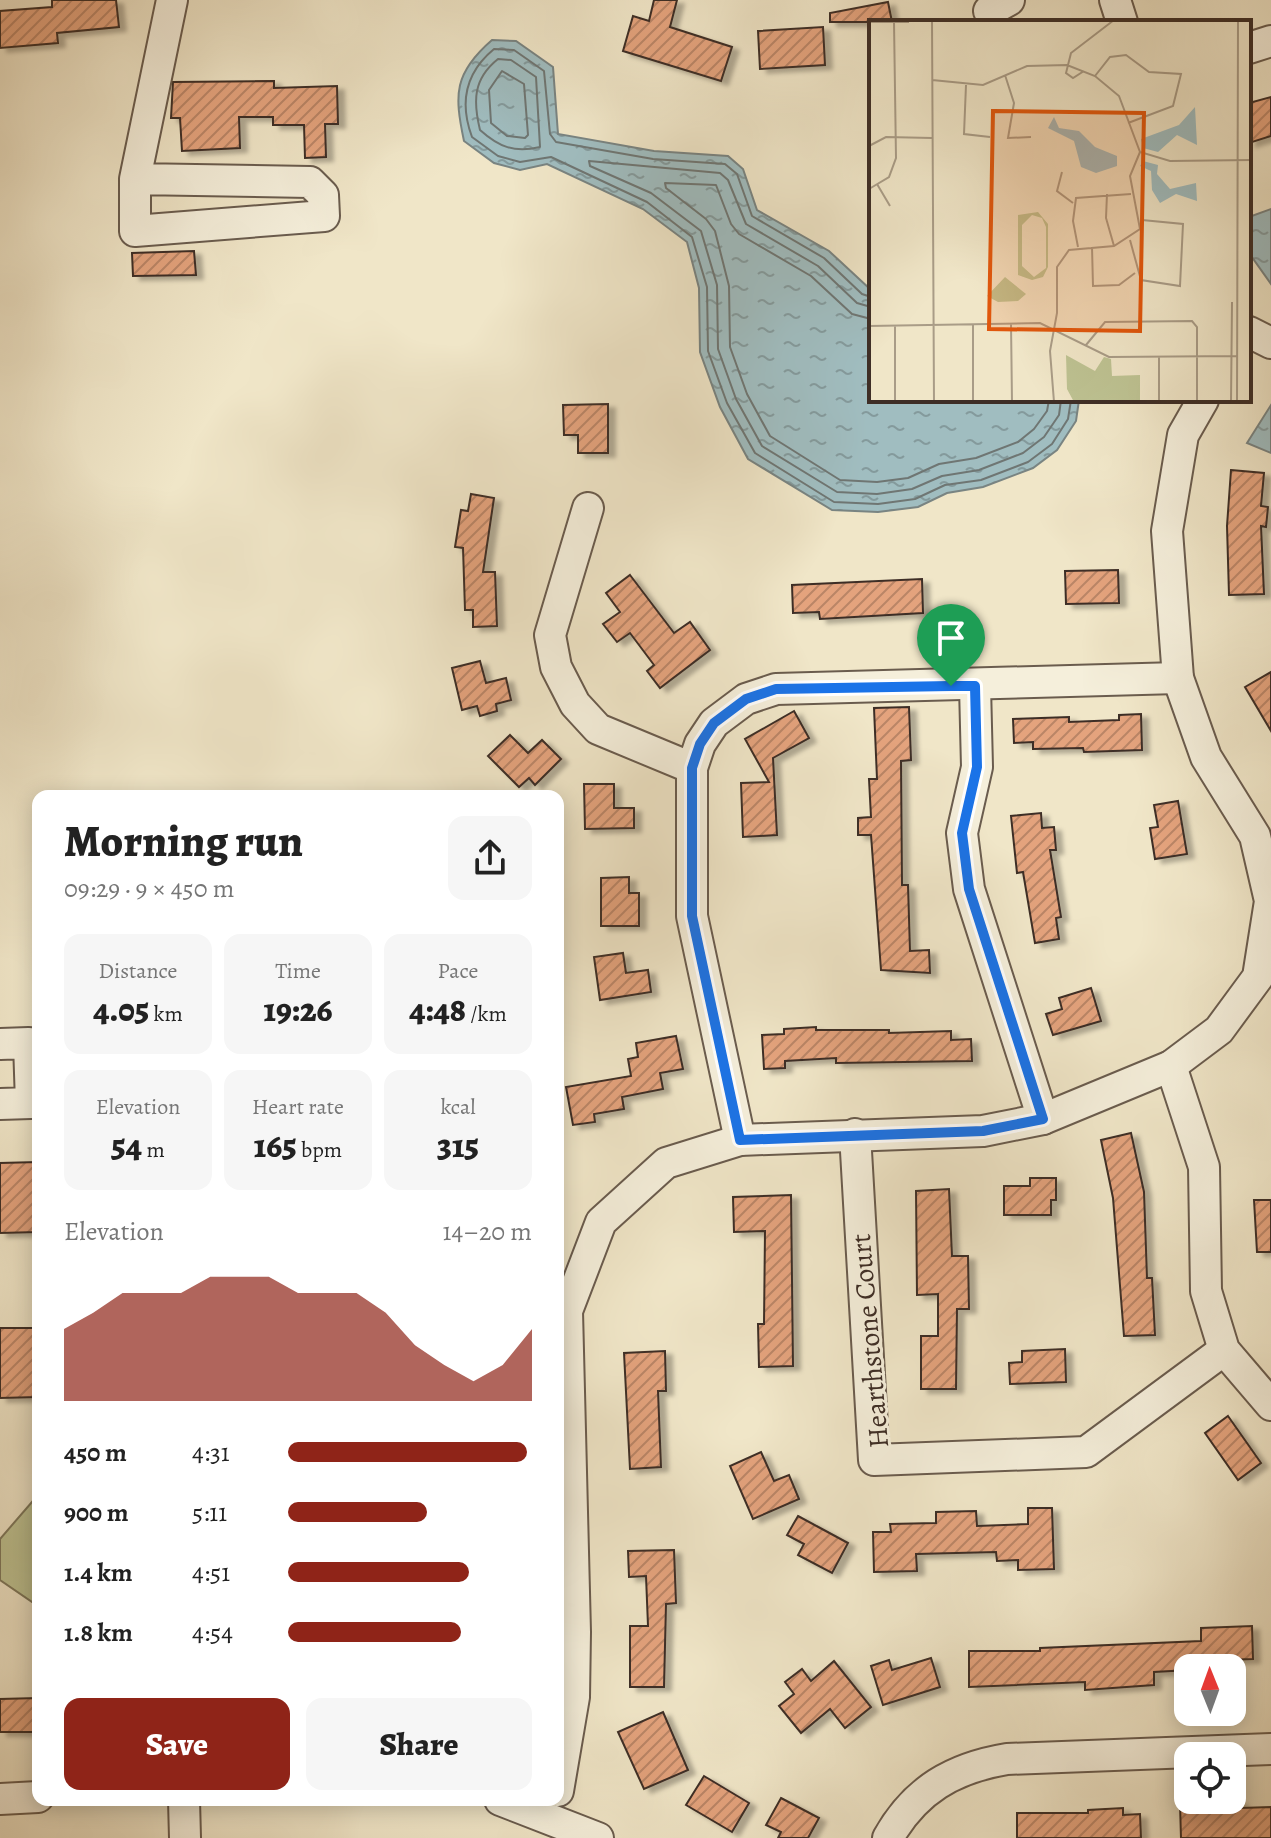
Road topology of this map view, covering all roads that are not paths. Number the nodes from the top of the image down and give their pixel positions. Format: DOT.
graph roads {
  1 [pos="172,0"];
  2 [pos="1115,0"];
  3 [pos="1121,20"];
  4 [pos="1271,41"];
  5 [pos="1251,47"];
  6 [pos="135,179"];
  7 [pos="1251,333"];
  8 [pos="1271,343"];
  9 [pos="1202,402"];
  10 [pos="588,508"];
  11 [pos="1178,678"];
  12 [pos="975,686"];
  13 [pos="692,768"];
  14 [pos="1270,901"];
  15 [pos="0,1044"];
  16 [pos="1171,1066"];
  17 [pos="0,1104"];
  18 [pos="1043,1119"];
  19 [pos="855,1134"];
  20 [pos="740,1140"];
  21 [pos="1224,1350"];
  22 [pos="1271,1405"];
  23 [pos="1271,1749"];
  24 [pos="564,1752"];
  25 [pos="32,1797"];
  26 [pos="0,1799"];
  27 [pos="184,1806"];
  28 [pos="526,1806"];
  29 [pos="553,1812"];
  30 [pos="185,1838"];
  31 [pos="598,1838"];
  32 [pos="888,1838"];
  1 -- 6 [label="street"];
  2 -- 3 [label="street"];
  4 -- 5 [label="street"];
  6 -- 6 [label="street"];
  7 -- 8 [label="street"];
  9 -- 11 [label="street"];
  10 -- 13 [label="street"];
  11 -- 12 [label="street"];
  11 -- 14 [label="street"];
  12 -- 13 [label="street"];
  12 -- 18 [label="street"];
  13 -- 20 [label="street"];
  14 -- 16 [label="street"];
  15 -- 17 [label="street"];
  16 -- 18 [label="street"];
  16 -- 21 [label="street"];
  18 -- 19 [label="street"];
  19 -- 20 [label="street"];
  19 -- 21 [label="street, Hearthstone Court"];
  20 -- 24 [label="street"];
  21 -- 22 [label="street"];
  23 -- 32 [label="street"];
  25 -- 26 [label="street"];
  27 -- 30 [label="street"];
  28 -- 29 [label="street"];
  29 -- 31 [label="street"];
}
